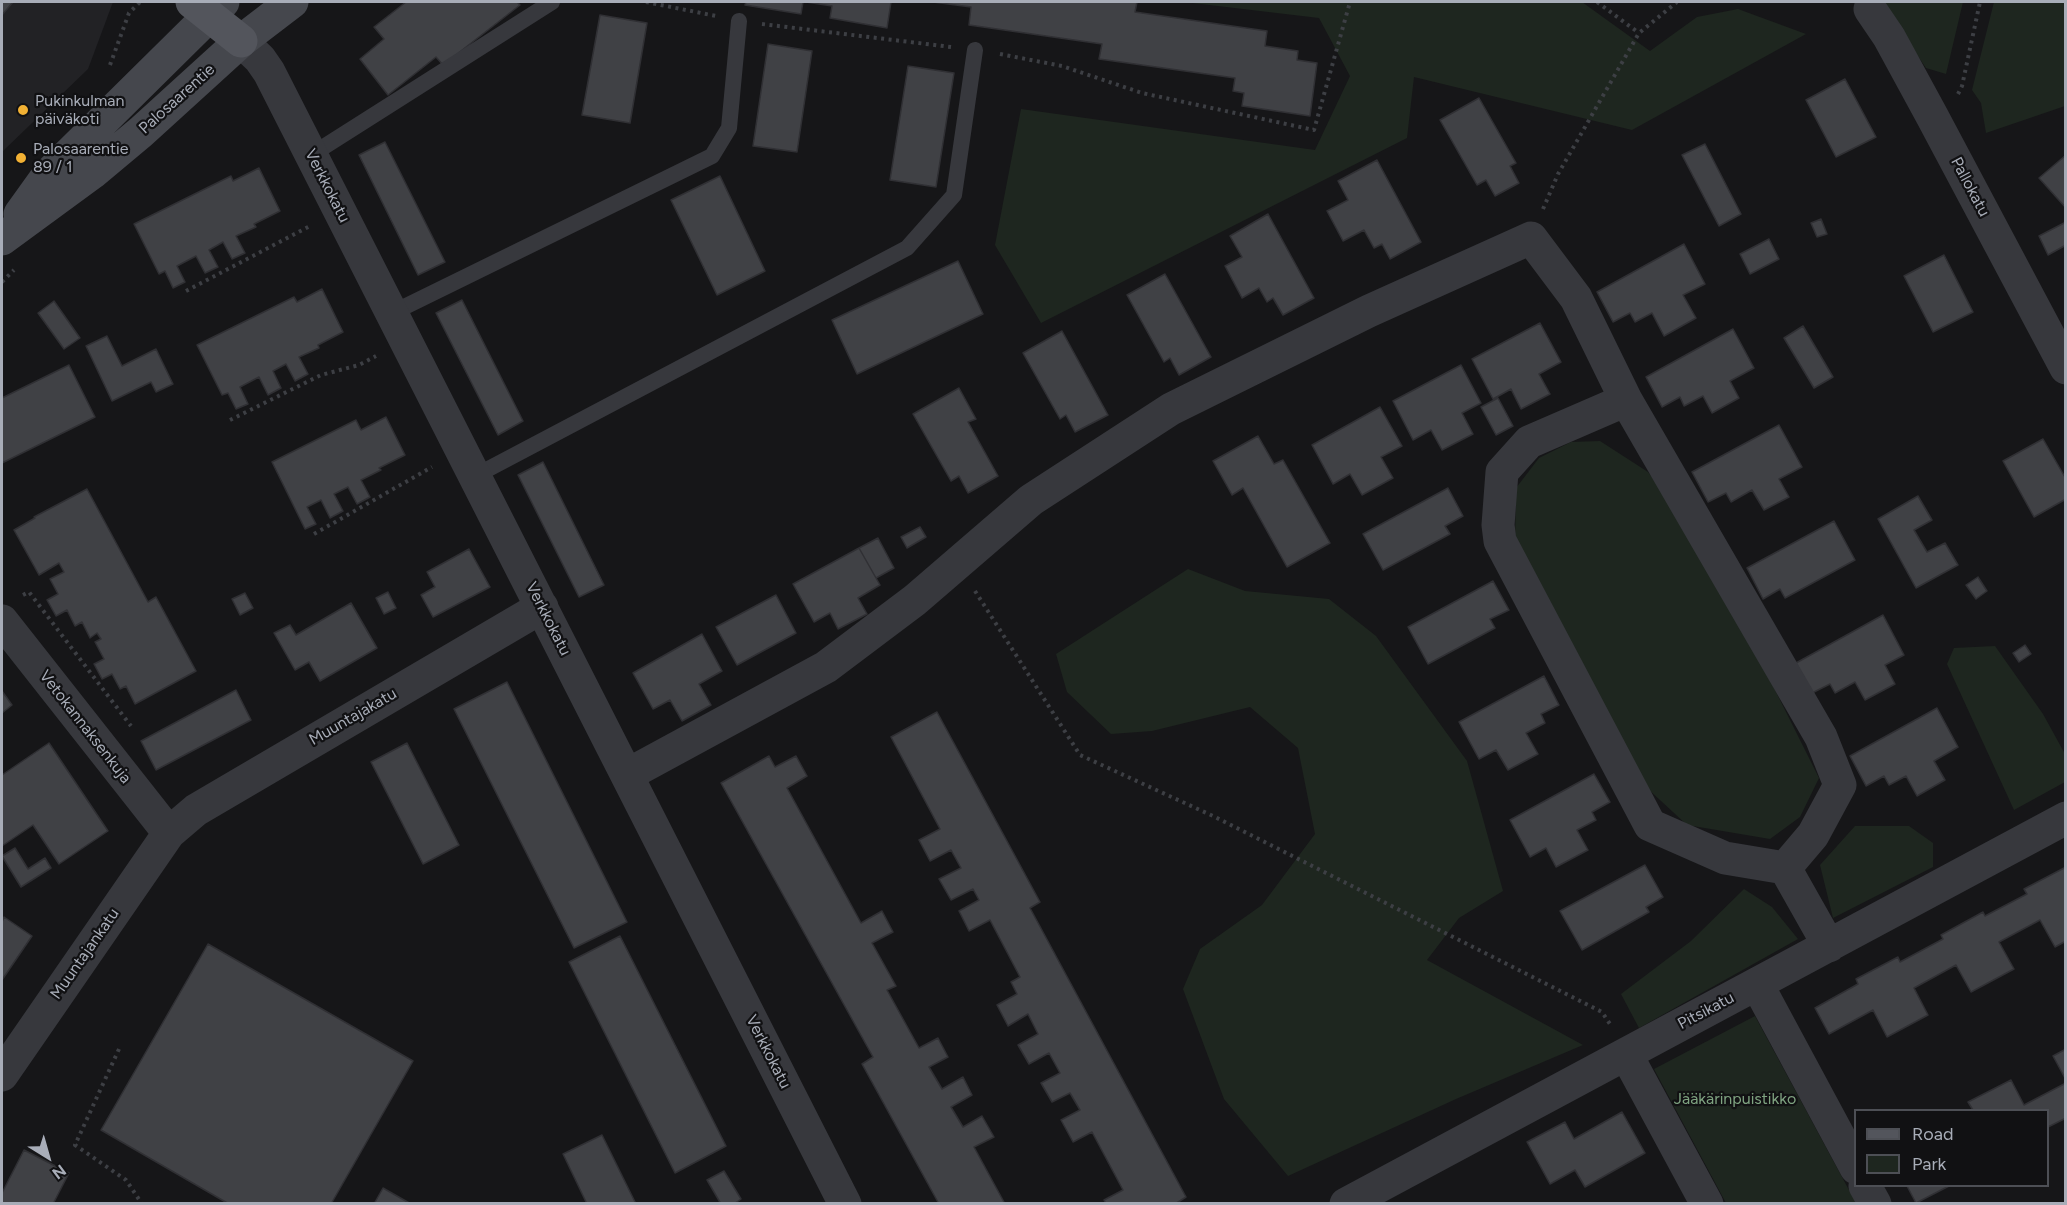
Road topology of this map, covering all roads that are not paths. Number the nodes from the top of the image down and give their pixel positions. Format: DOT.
graph roads {
  1 [pos="292,2"];
  2 [pos="552,2"];
  3 [pos="208,6"];
  4 [pos="1870,9"];
  5 [pos="739,21"];
  6 [pos="241,40"];
  7 [pos="975,50"];
  8 [pos="311,155"];
  9 [pos="3,238"];
  10 [pos="392,313"];
  11 [pos="2066,368"];
  12 [pos="1626,400"];
  13 [pos="468,463"];
  14 [pos="542,607"];
  15 [pos="2,621"];
  16 [pos="627,775"];
  17 [pos="2066,818"];
  18 [pos="169,833"];
  19 [pos="1785,868"];
  20 [pos="1829,946"];
  21 [pos="1757,984"];
  22 [pos="1626,1054"];
  23 [pos="2,1075"];
  24 [pos="1854,1164"];
  25 [pos="1866,1187"];
  26 [pos="845,1203"];
  27 [pos="1346,1203"];
  28 [pos="1707,1203"];
  29 [pos="1875,1203"];
  1 -- 6 [label="main road, Palosaarentie"];
  2 -- 8 [label="lane"];
  3 -- 6 [label="main road"];
  3 -- 9 [label="main road, Palosaarentie"];
  4 -- 11 [label="street, Pallokatu"];
  5 -- 10 [label="lane"];
  6 -- 8 [label="street, Verkkokatu"];
  6 -- 9 [label="main road, Palosaarentie"];
  7 -- 13 [label="lane"];
  8 -- 10 [label="street, Verkkokatu"];
  10 -- 13 [label="street, Verkkokatu"];
  12 -- 16 [label="street"];
  12 -- 19 [label="street"];
  12 -- 19 [label="street"];
  13 -- 14 [label="street, Verkkokatu"];
  14 -- 16 [label="street, Verkkokatu"];
  14 -- 18 [label="street, Muuntajakatu"];
  15 -- 18 [label="street, Vetokannaksenkuja"];
  16 -- 26 [label="street, Verkkokatu"];
  17 -- 20 [label="street, Pitsikatu"];
  18 -- 23 [label="street, Muuntajankatu"];
  19 -- 20 [label="street"];
  20 -- 21 [label="street, Pitsikatu"];
  21 -- 22 [label="street, Pitsikatu"];
  21 -- 24 [label="street"];
  22 -- 27 [label="street, Pitsikatu"];
  22 -- 28 [label="street"];
  25 -- 29 [label="street"];
}
